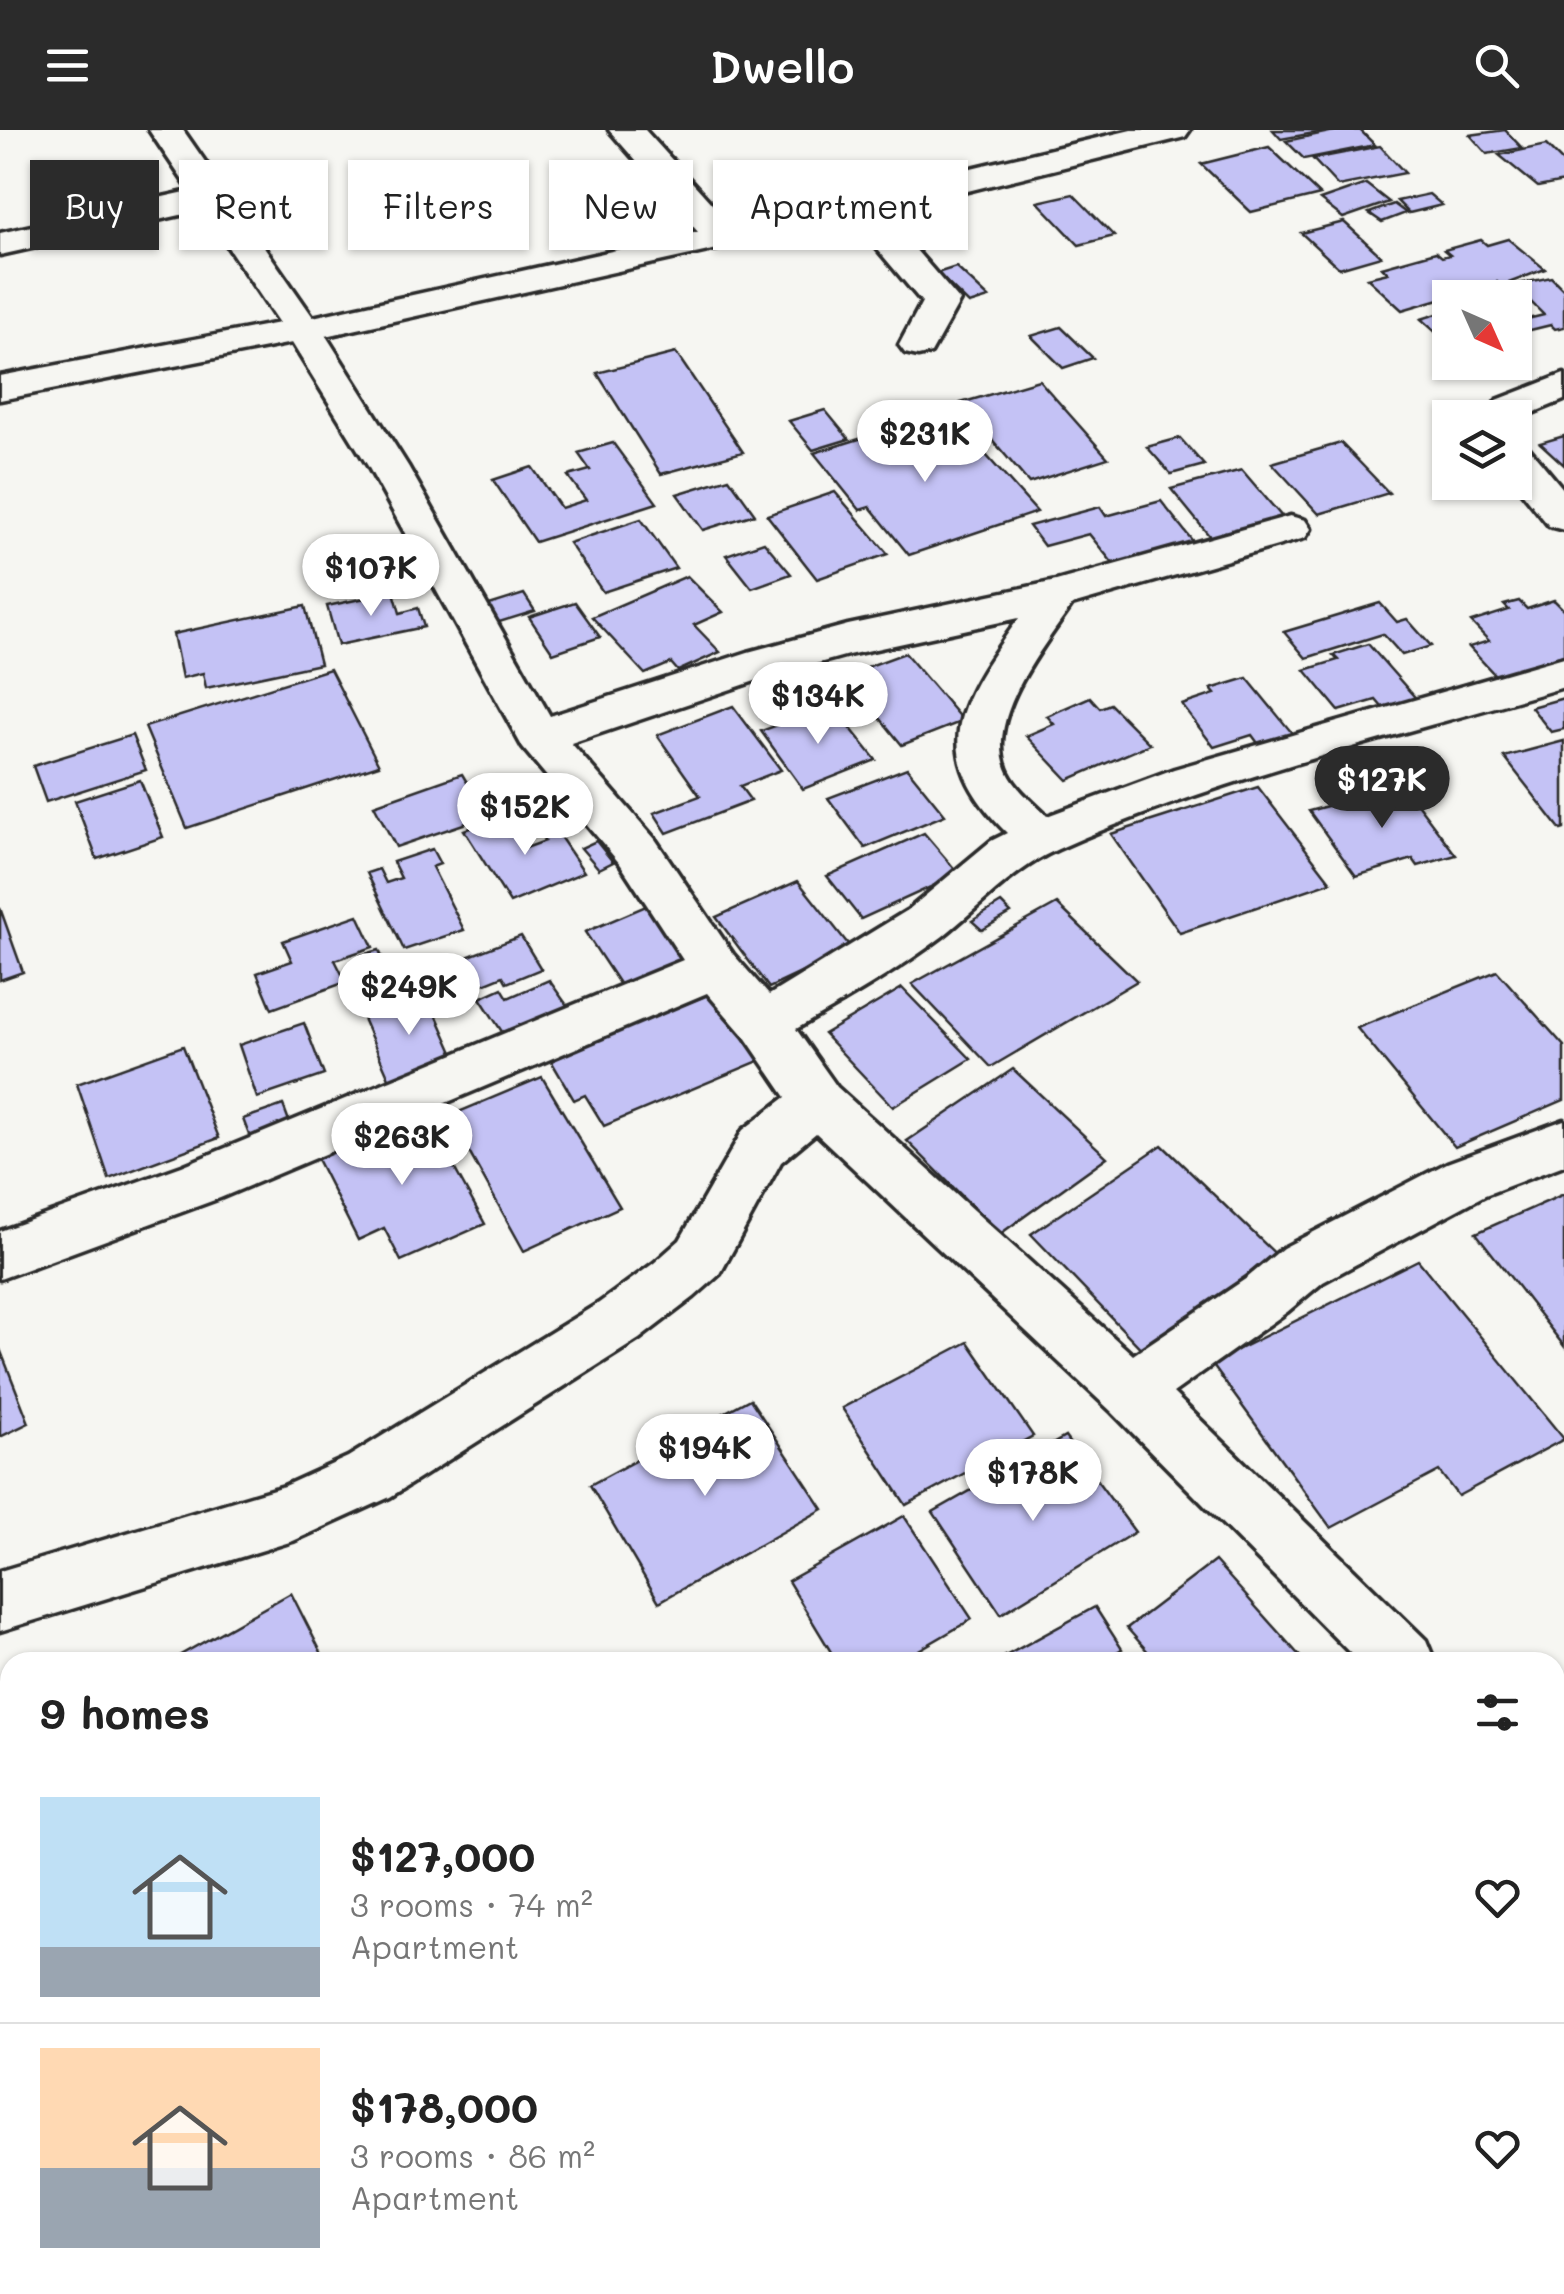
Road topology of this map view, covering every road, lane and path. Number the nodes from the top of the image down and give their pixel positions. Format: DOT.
graph roads {
  1 [pos="166,130"];
  2 [pos="626,130"];
  3 [pos="1173,130"];
  4 [pos="1049,143"];
  5 [pos="187,160"];
  6 [pos="968,170"];
  7 [pos="179,205"];
  8 [pos="713,228"];
  9 [pos="713,238"];
  10 [pos="0,244"];
  11 [pos="248,250"];
  12 [pos="897,250"];
  13 [pos="302,330"];
  14 [pos="918,345"];
  15 [pos="1564,386"];
  16 [pos="0,388"];
  17 [pos="1530,400"];
  18 [pos="1532,478"];
  19 [pos="1564,517"];
  20 [pos="1290,528"];
  21 [pos="1057,595"];
  22 [pos="1564,672"];
  23 [pos="539,737"];
  24 [pos="1040,837"];
  25 [pos="715,968"];
  26 [pos="762,1023"];
  27 [pos="818,1102"];
  28 [pos="1564,1142"];
  29 [pos="0,1255"];
  30 [pos="1133,1392"];
  31 [pos="0,1601"];
  32 [pos="1393,1652"];
  1 -- 5 [label="street"];
  2 -- 8 [label="street"];
  3 -- 4 [label="street"];
  4 -- 6 [label="street"];
  7 -- 10 [label="street"];
  9 -- 13 [label="street"];
  11 -- 13 [label="street"];
  12 -- 14 [label="street"];
  13 -- 16 [label="street"];
  13 -- 23 [label="street"];
  15 -- 17 [label="street"];
  18 -- 19 [label="street"];
  20 -- 21 [label="street"];
  21 -- 23 [label="street"];
  21 -- 24 [label="street"];
  22 -- 24 [label="street"];
  23 -- 25 [label="street"];
  24 -- 26 [label="street"];
  25 -- 26 [label="street"];
  25 -- 29 [label="street"];
  26 -- 27 [label="street"];
  27 -- 30 [label="street"];
  27 -- 31 [label="street"];
  28 -- 30 [label="street"];
  30 -- 32 [label="street"];
}
